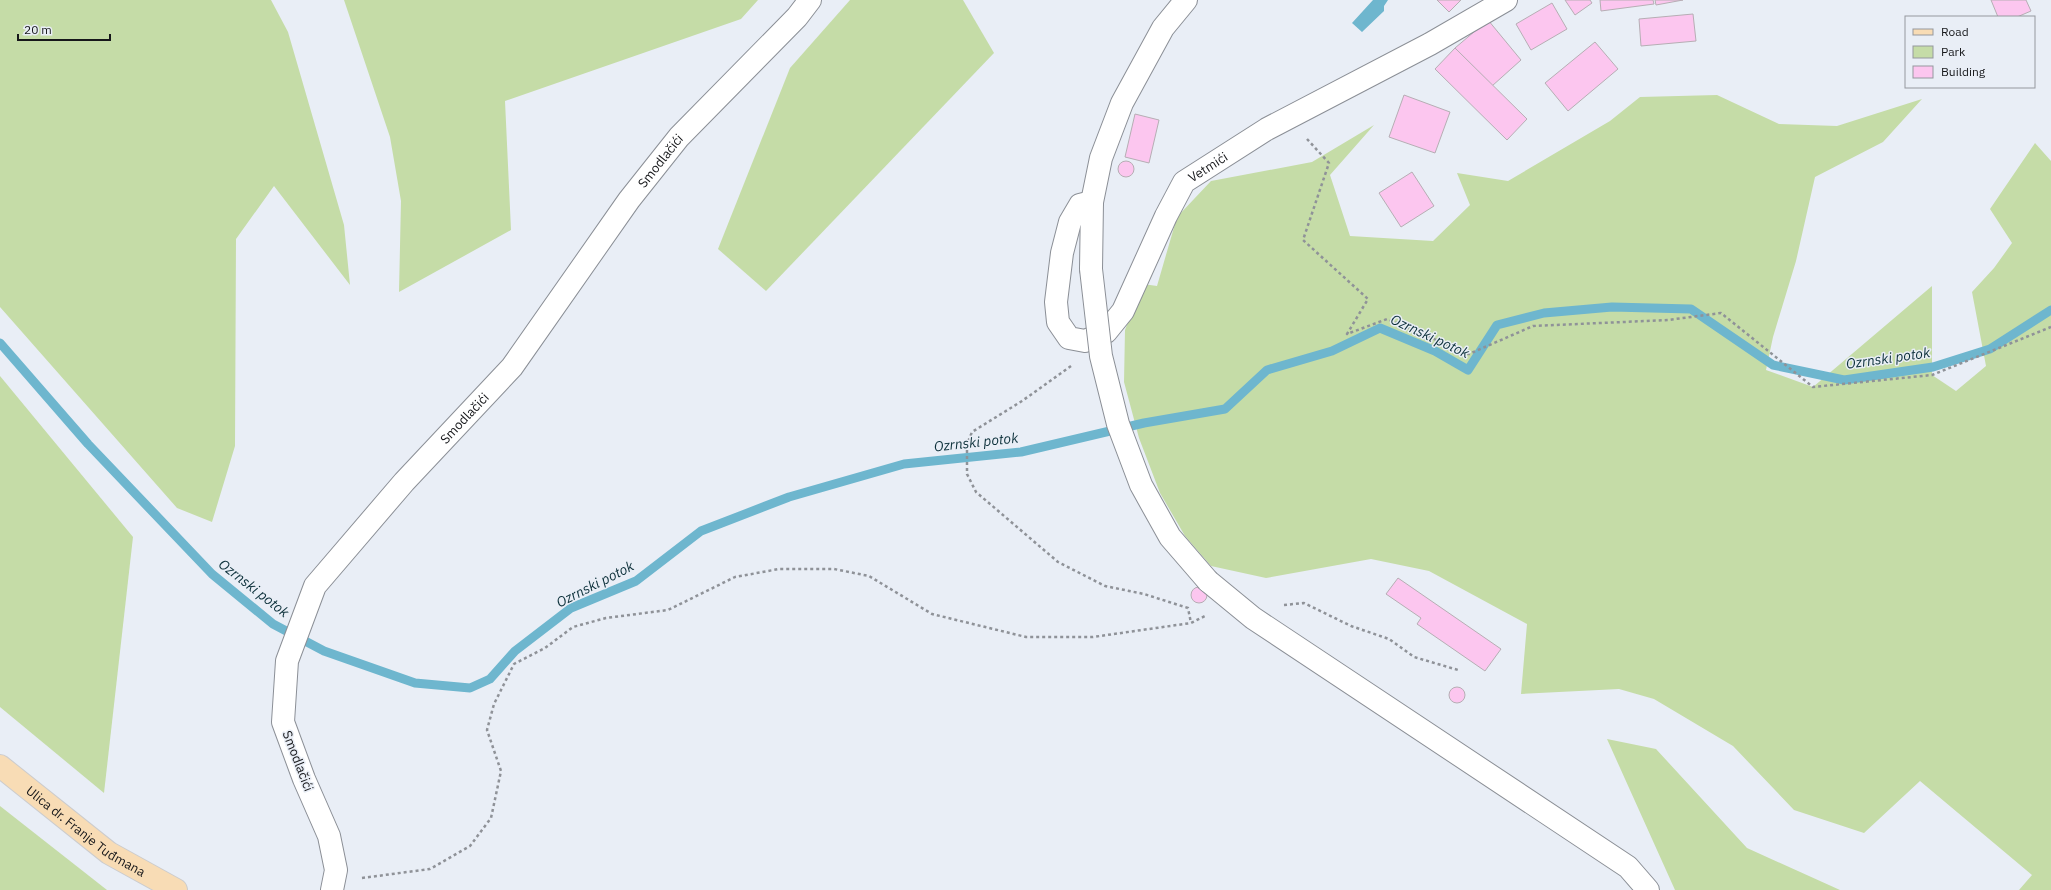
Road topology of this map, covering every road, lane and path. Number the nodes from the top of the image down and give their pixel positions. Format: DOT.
graph roads {
  1 [pos="810,0"];
  2 [pos="1186,0"];
  3 [pos="1506,0"];
  4 [pos="1287,118"];
  5 [pos="1092,202"];
  6 [pos="2051,327"];
  7 [pos="1085,341"];
  8 [pos="1234,602"];
  9 [pos="1253,618"];
  10 [pos="1191,623"];
  11 [pos="1458,670"];
  12 [pos="0,766"];
  13 [pos="334,880"];
  14 [pos="176,890"];
  15 [pos="1648,890"];
  1 -- 13 [label="street, Smodlačići"];
  2 -- 5 [label="street"];
  3 -- 4 [label="street, Vetmići"];
  4 -- 6 [label="path"];
  4 -- 7 [label="street, Vetmići"];
  5 -- 7 [label="street"];
  5 -- 8 [label="street, bridge"];
  7 -- 10 [label="path"];
  8 -- 9 [label="street"];
  8 -- 10 [label="path"];
  9 -- 11 [label="path"];
  9 -- 15 [label="street"];
  10 -- 13 [label="path"];
  12 -- 14 [label="main road, Ulica dr. Franje Tuđmana"];
}
